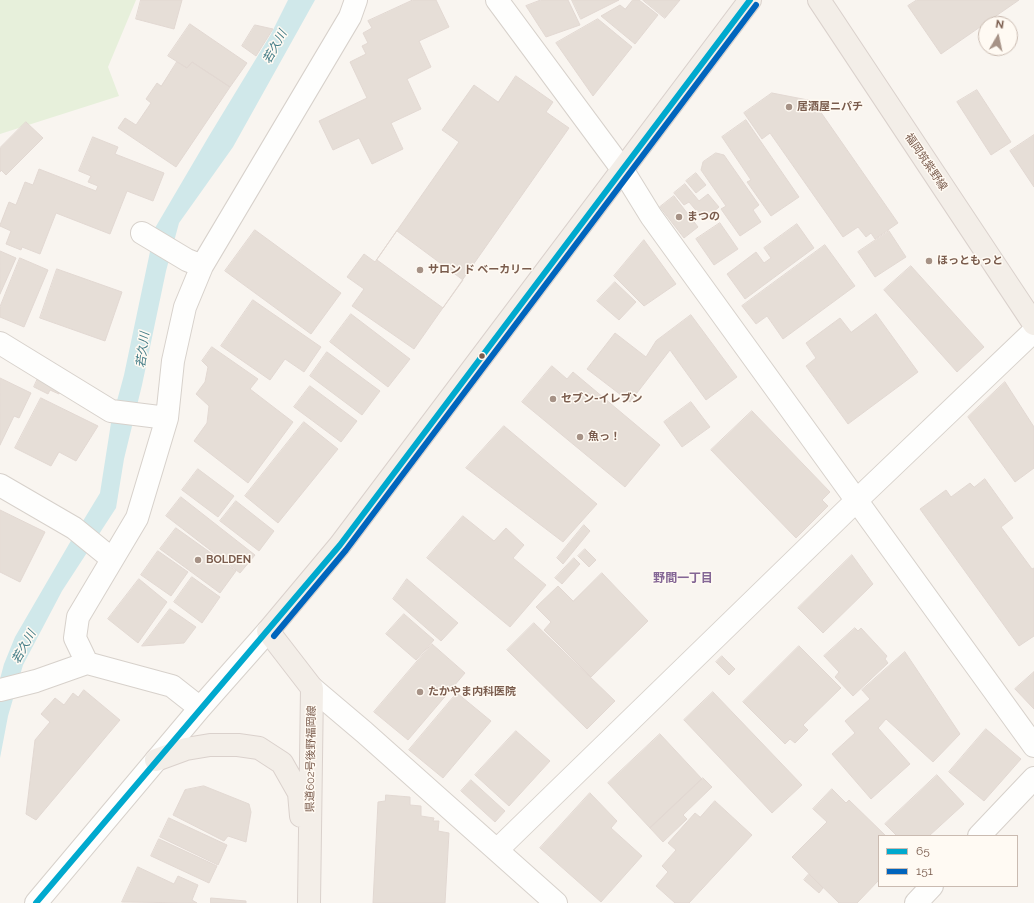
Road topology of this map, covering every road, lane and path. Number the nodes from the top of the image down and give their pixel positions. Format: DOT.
graph roads {
  1 [pos="356,0"];
  2 [pos="497,0"];
  3 [pos="750,0"];
  4 [pos="819,0"];
  5 [pos="622,169"];
  6 [pos="142,233"];
  7 [pos="195,263"];
  8 [pos="1034,324"];
  9 [pos="1034,331"];
  10 [pos="0,343"];
  11 [pos="163,417"];
  12 [pos="0,485"];
  13 [pos="857,500"];
  14 [pos="108,556"];
  15 [pos="268,631"];
  16 [pos="87,663"];
  17 [pos="312,688"];
  18 [pos="0,690"];
  19 [pos="200,708"];
  20 [pos="1034,746"];
  21 [pos="156,760"];
  22 [pos="1034,778"];
  23 [pos="980,835"];
  24 [pos="497,850"];
  25 [pos="931,887"];
  26 [pos="309,896"];
  27 [pos="36,903"];
  28 [pos="556,903"];
  29 [pos="916,903"];
  1 -- 7 [label="street"];
  2 -- 5 [label="street"];
  3 -- 5 [label="main road"];
  4 -- 8 [label="main road, 福岡筑紫野線"];
  5 -- 13 [label="street"];
  5 -- 15 [label="main road"];
  6 -- 7 [label="street"];
  7 -- 11 [label="street"];
  9 -- 13 [label="street"];
  10 -- 11 [label="street"];
  11 -- 14 [label="street"];
  12 -- 14 [label="street"];
  13 -- 20 [label="street"];
  13 -- 24 [label="street"];
  14 -- 16 [label="street"];
  15 -- 17 [label="main road"];
  15 -- 19 [label="street"];
  16 -- 18 [label="street"];
  16 -- 19 [label="street"];
  17 -- 24 [label="street"];
  17 -- 26 [label="main road, 県道602号後野福岡線"];
  19 -- 21 [label="street"];
  21 -- 26 [label="main road"];
  21 -- 27 [label="street"];
  22 -- 23 [label="street"];
  24 -- 28 [label="street"];
  25 -- 29 [label="street"];
}
